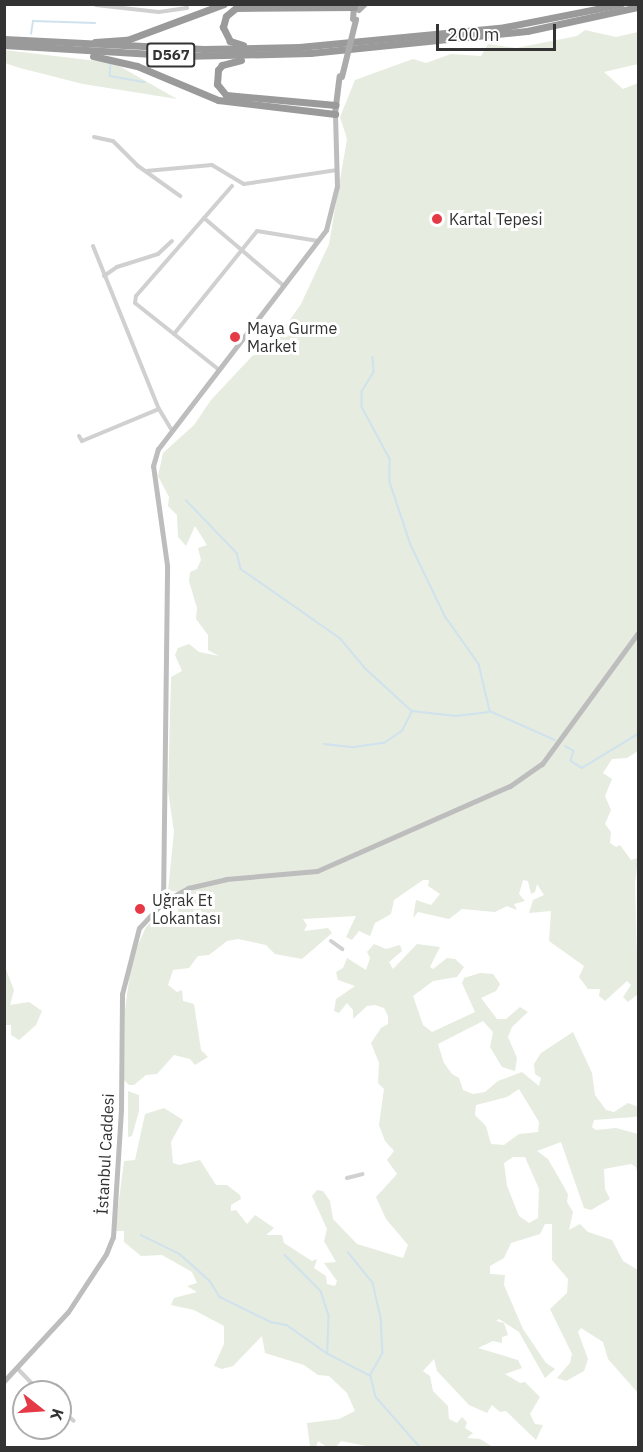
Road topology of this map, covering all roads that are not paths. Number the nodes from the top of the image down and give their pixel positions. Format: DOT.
graph roads {
  1 [pos="186,4"];
  2 [pos="224,4"];
  3 [pos="621,4"];
  4 [pos="96,5"];
  5 [pos="360,6"];
  6 [pos="639,8"];
  7 [pos="4,39"];
  8 [pos="4,45"];
  9 [pos="74,47"];
  10 [pos="269,52"];
  11 [pos="336,105"];
  12 [pos="335,114"];
  13 [pos="94,137"];
  14 [pos="337,170"];
  15 [pos="146,171"];
  16 [pos="232,186"];
  17 [pos="180,196"];
  18 [pos="204,218"];
  19 [pos="172,241"];
  20 [pos="319,241"];
  21 [pos="93,246"];
  22 [pos="242,251"];
  23 [pos="104,276"];
  24 [pos="284,286"];
  25 [pos="174,334"];
  26 [pos="218,369"];
  27 [pos="159,409"];
  28 [pos="173,431"];
  29 [pos="80,436"];
  30 [pos="639,633"];
  31 [pos="163,902"];
  32 [pos="331,941"];
  33 [pos="342,949"];
  34 [pos="363,1174"];
  35 [pos="347,1178"];
  36 [pos="17,1368"];
  37 [pos="4,1380"];
  38 [pos="28,1380"];
  1 -- 4 [label="street"];
  2 -- 9 [label="highway"];
  3 -- 10 [label="highway, D567"];
  5 -- 10 [label="highway"];
  5 -- 11 [label="main road, bridge"];
  6 -- 10 [label="highway, D567"];
  7 -- 9 [label="highway, D567"];
  8 -- 9 [label="highway, D567"];
  9 -- 10 [label="highway, D567"];
  9 -- 12 [label="highway"];
  10 -- 11 [label="highway"];
  11 -- 12 [label="main road"];
  12 -- 14 [label="street"];
  13 -- 15 [label="street"];
  14 -- 15 [label="street"];
  14 -- 20 [label="street"];
  15 -- 17 [label="street"];
  16 -- 18 [label="street"];
  18 -- 22 [label="street"];
  18 -- 25 [label="street"];
  19 -- 23 [label="street"];
  20 -- 22 [label="street"];
  20 -- 24 [label="street"];
  21 -- 23 [label="street"];
  22 -- 24 [label="street"];
  22 -- 25 [label="street"];
  23 -- 27 [label="street"];
  24 -- 26 [label="street"];
  25 -- 26 [label="street"];
  26 -- 28 [label="street"];
  27 -- 28 [label="street"];
  27 -- 29 [label="street"];
  28 -- 31 [label="street"];
  30 -- 31 [label="street, İstanbul Caddesi"];
  31 -- 36 [label="street, İstanbul Caddesi"];
  32 -- 33 [label="street"];
  34 -- 35 [label="street"];
  36 -- 37 [label="street, İstanbul Caddesi"];
  36 -- 38 [label="street"];
}
